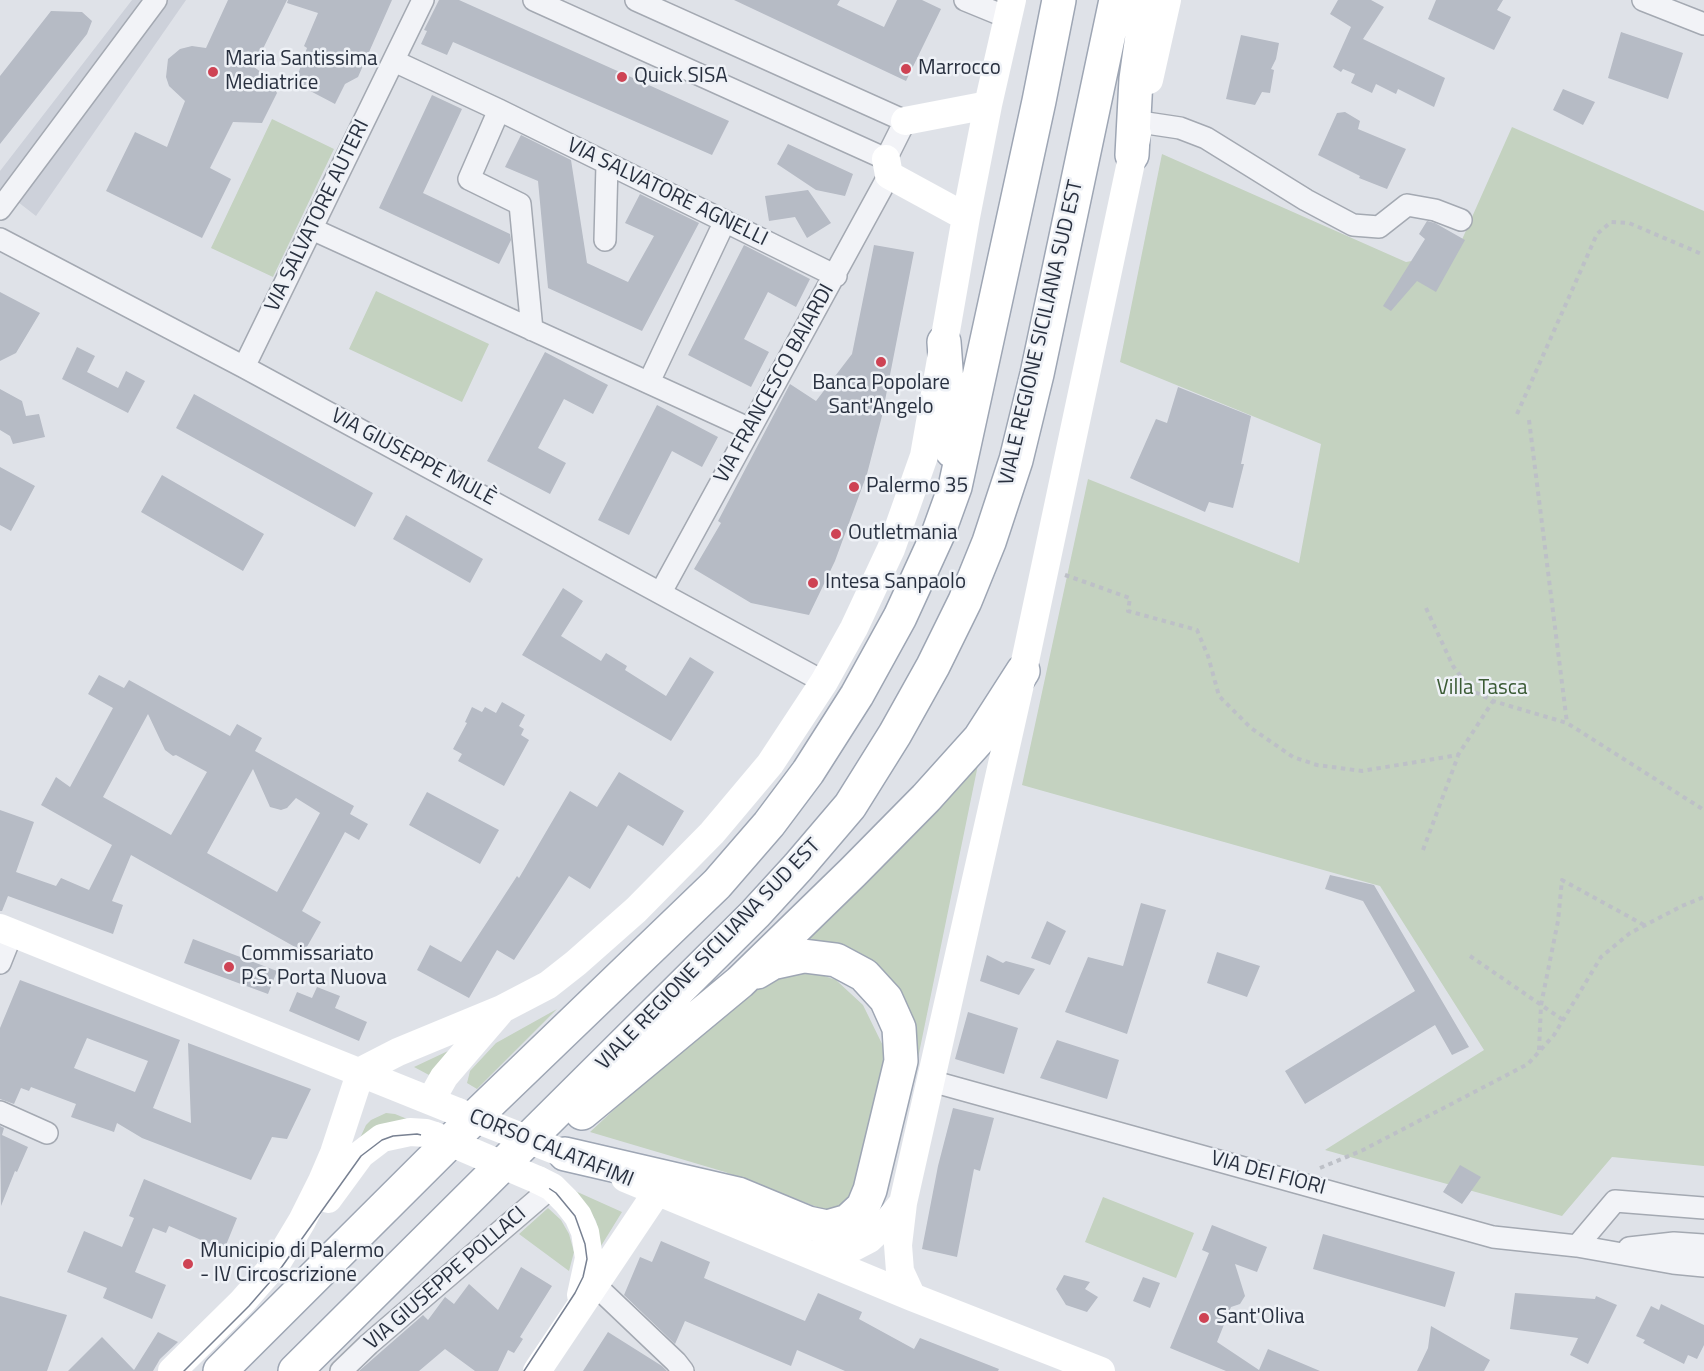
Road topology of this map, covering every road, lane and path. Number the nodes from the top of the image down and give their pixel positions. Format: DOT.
graph roads {
  1 [pos="156,0"];
  2 [pos="423,0"];
  3 [pos="534,0"];
  4 [pos="636,0"];
  5 [pos="965,0"];
  6 [pos="1059,0"];
  7 [pos="1116,0"];
  8 [pos="1147,0"];
  9 [pos="1167,0"];
  10 [pos="1643,0"];
  11 [pos="1010,9"];
  12 [pos="1704,24"];
  13 [pos="394,61"];
  14 [pos="988,105"];
  15 [pos="499,110"];
  16 [pos="905,121"];
  17 [pos="1140,122"];
  18 [pos="1132,155"];
  19 [pos="607,164"];
  20 [pos="887,167"];
  21 [pos="0,209"];
  22 [pos="966,217"];
  23 [pos="725,220"];
  24 [pos="1461,220"];
  25 [pos="312,229"];
  26 [pos="0,239"];
  27 [pos="605,240"];
  28 [pos="1704,255"];
  29 [pos="836,276"];
  30 [pos="532,330"];
  31 [pos="944,342"];
  32 [pos="244,367"];
  33 [pos="649,382"];
  34 [pos="1517,414"];
  35 [pos="1529,420"];
  36 [pos="750,429"];
  37 [pos="955,488"];
  38 [pos="1044,569"];
  39 [pos="660,592"];
  40 [pos="1426,608"];
  41 [pos="1023,671"];
  42 [pos="825,682"];
  43 [pos="1493,701"];
  44 [pos="1567,723"];
  45 [pos="1458,755"];
  46 [pos="1704,810"];
  47 [pos="1423,850"];
  48 [pos="1704,897"];
  49 [pos="1645,926"];
  50 [pos="6,931"];
  51 [pos="1470,956"];
  52 [pos="0,963"];
  53 [pos="740,982"];
  54 [pos="1541,1005"];
  55 [pos="502,1009"];
  56 [pos="1563,1020"];
  57 [pos="1539,1052"];
  58 [pos="361,1071"];
  59 [pos="931,1082"];
  60 [pos="431,1100"];
  61 [pos="470,1111"];
  62 [pos="0,1112"];
  63 [pos="47,1133"];
  64 [pos="564,1154"];
  65 [pos="1289,1180"];
  66 [pos="545,1184"];
  67 [pos="657,1192"];
  68 [pos="903,1203"];
  69 [pos="1704,1208"];
  70 [pos="445,1223"];
  71 [pos="1704,1245"];
  72 [pos="1577,1246"];
  73 [pos="1607,1251"];
  74 [pos="809,1255"];
  75 [pos="278,1261"];
  76 [pos="1704,1266"];
  77 [pos="595,1285"];
  78 [pos="912,1297"];
  79 [pos="578,1309"];
  80 [pos="172,1371"];
  81 [pos="220,1371"];
  82 [pos="295,1371"];
  83 [pos="341,1371"];
  84 [pos="537,1371"];
  85 [pos="683,1371"];
  86 [pos="1101,1371"];
  1 -- 21 [label="street"];
  2 -- 13 [label="street, VIA SALVATORE AUTERI"];
  3 -- 20 [label="street"];
  4 -- 16 [label="street"];
  5 -- 11 [label="street"];
  6 -- 37 [label="main road, VIALE REGIONE SICILIANA SUD EST"];
  7 -- 70 [label="main road, VIALE REGIONE SICILIANA SUD EST"];
  8 -- 18 [label="main road"];
  9 -- 17 [label="street"];
  10 -- 12 [label="street"];
  11 -- 14 [label="street"];
  13 -- 15 [label="street, VIA SALVATORE AGNELLI"];
  13 -- 25 [label="street, VIA SALVATORE AUTERI"];
  14 -- 16 [label="street"];
  14 -- 22 [label="street"];
  15 -- 19 [label="street, VIA SALVATORE AGNELLI"];
  15 -- 30 [label="street"];
  16 -- 20 [label="street, VIA FRANCESCO BAIARDI"];
  17 -- 18 [label="street"];
  17 -- 24 [label="street"];
  18 -- 38 [label="street"];
  19 -- 23 [label="street, VIA SALVATORE AGNELLI"];
  19 -- 27 [label="street"];
  20 -- 22 [label="street"];
  20 -- 29 [label="street, VIA FRANCESCO BAIARDI"];
  22 -- 31 [label="street"];
  23 -- 29 [label="street, VIA SALVATORE AGNELLI"];
  23 -- 33 [label="street"];
  25 -- 30 [label="street"];
  25 -- 32 [label="street, VIA SALVATORE AUTERI"];
  26 -- 32 [label="street, VIA GIUSEPPE MULÈ"];
  28 -- 34 [label="path"];
  29 -- 36 [label="street, VIA FRANCESCO BAIARDI"];
  30 -- 33 [label="street"];
  31 -- 37 [label="main road"];
  31 -- 42 [label="street"];
  32 -- 39 [label="street, VIA GIUSEPPE MULÈ"];
  33 -- 36 [label="street"];
  35 -- 44 [label="path"];
  36 -- 39 [label="street, VIA FRANCESCO BAIARDI"];
  37 -- 61 [label="main road, VIALE REGIONE SICILIANA SUD EST"];
  38 -- 41 [label="street"];
  38 -- 45 [label="path"];
  39 -- 42 [label="street, VIA GIUSEPPE MULÈ"];
  40 -- 43 [label="path"];
  41 -- 53 [label="main road"];
  41 -- 59 [label="street"];
  42 -- 55 [label="street"];
  43 -- 44 [label="path"];
  43 -- 45 [label="path"];
  44 -- 46 [label="path"];
  45 -- 47 [label="path"];
  48 -- 49 [label="path"];
  49 -- 54 [label="path"];
  49 -- 56 [label="path"];
  50 -- 52 [label="street"];
  50 -- 58 [label="street, CORSO CALATAFIMI"];
  51 -- 54 [label="path"];
  53 -- 64 [label="main road"];
  53 -- 70 [label="main road"];
  54 -- 56 [label="path"];
  54 -- 57 [label="path"];
  55 -- 58 [label="street"];
  55 -- 60 [label="street"];
  56 -- 57 [label="path"];
  57 -- 65 [label="path"];
  58 -- 60 [label="street, CORSO CALATAFIMI"];
  58 -- 75 [label="street"];
  59 -- 65 [label="street, VIA DEI FIORI"];
  59 -- 68 [label="street"];
  60 -- 61 [label="street, CORSO CALATAFIMI"];
  61 -- 64 [label="street, CORSO CALATAFIMI, bridge"];
  61 -- 81 [label="main road, VIALE REGIONE SICILIANA SUD EST"];
  62 -- 63 [label="street"];
  64 -- 67 [label="street, CORSO CALATAFIMI"];
  65 -- 72 [label="street, VIA DEI FIORI"];
  66 -- 75 [label="street, bridge"];
  66 -- 79 [label="street"];
  66 -- 83 [label="street, VIA GIUSEPPE POLLACI"];
  67 -- 74 [label="street, CORSO CALATAFIMI"];
  67 -- 77 [label="street"];
  68 -- 74 [label="street"];
  68 -- 78 [label="street"];
  69 -- 72 [label="street"];
  70 -- 82 [label="main road"];
  71 -- 73 [label="street, VIA DEI FIORI"];
  72 -- 73 [label="street, VIA DEI FIORI"];
  73 -- 76 [label="street, VIA DEI FIORI"];
  74 -- 78 [label="street, CORSO CALATAFIMI"];
  75 -- 80 [label="street"];
  77 -- 79 [label="street"];
  77 -- 85 [label="street"];
  78 -- 86 [label="street, CORSO CALATAFIMI"];
  79 -- 84 [label="street"];
}
